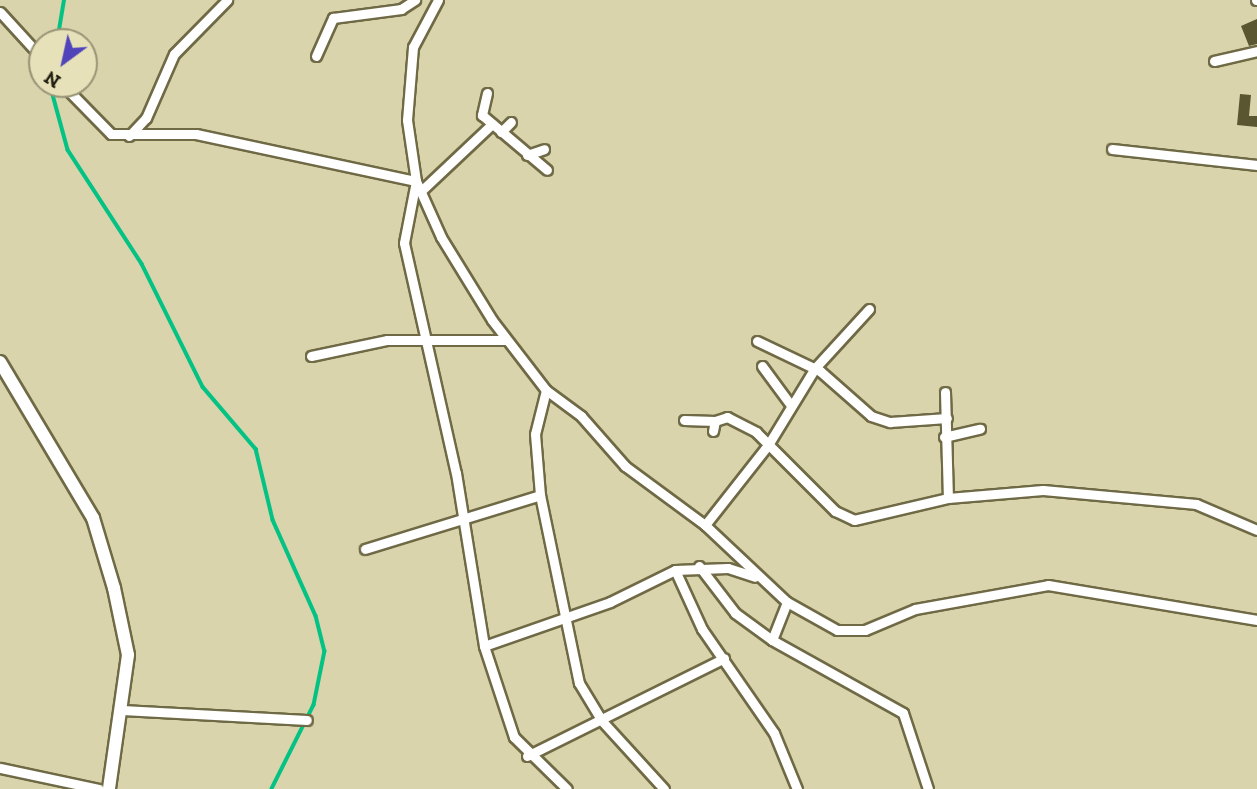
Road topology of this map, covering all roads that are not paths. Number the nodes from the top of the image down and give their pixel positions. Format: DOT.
graph roads {
  1 [pos="227,0"];
  2 [pos="415,0"];
  3 [pos="435,2"];
  4 [pos="1,14"];
  5 [pos="28,43"];
  6 [pos="1257,51"];
  7 [pos="316,56"];
  8 [pos="1214,61"];
  9 [pos="487,93"];
  10 [pos="76,98"];
  11 [pos="511,122"];
  12 [pos="492,124"];
  13 [pos="501,132"];
  14 [pos="129,136"];
  15 [pos="544,149"];
  16 [pos="1112,149"];
  17 [pos="527,155"];
  18 [pos="1257,165"];
  19 [pos="547,170"];
  20 [pos="416,181"];
  21 [pos="421,191"];
  22 [pos="869,309"];
  23 [pos="423,338"];
  24 [pos="506,340"];
  25 [pos="757,341"];
  26 [pos="311,356"];
  27 [pos="0,362"];
  28 [pos="762,366"];
  29 [pos="815,368"];
  30 [pos="546,390"];
  31 [pos="945,392"];
  32 [pos="790,404"];
  33 [pos="947,418"];
  34 [pos="684,419"];
  35 [pos="980,429"];
  36 [pos="944,438"];
  37 [pos="768,445"];
  38 [pos="540,495"];
  39 [pos="948,498"];
  40 [pos="464,517"];
  41 [pos="705,525"];
  42 [pos="1257,530"];
  43 [pos="365,549"];
  44 [pos="699,566"];
  45 [pos="675,570"];
  46 [pos="757,577"];
  47 [pos="787,602"];
  48 [pos="561,618"];
  49 [pos="1257,620"];
  50 [pos="772,640"];
  51 [pos="484,646"];
  52 [pos="724,658"];
  53 [pos="122,710"];
  54 [pos="307,720"];
  55 [pos="601,721"];
  56 [pos="527,756"];
  57 [pos="0,768"];
  58 [pos="99,789"];
  59 [pos="109,789"];
  60 [pos="567,789"];
  61 [pos="664,789"];
  62 [pos="797,789"];
  63 [pos="928,789"];
  1 -- 14 [label="street"];
  2 -- 7 [label="street"];
  3 -- 20 [label="street"];
  4 -- 5 [label="street"];
  6 -- 8 [label="street"];
  9 -- 12 [label="street"];
  10 -- 14 [label="street"];
  11 -- 13 [label="street"];
  12 -- 13 [label="street"];
  12 -- 21 [label="street"];
  13 -- 17 [label="street"];
  14 -- 20 [label="street"];
  15 -- 17 [label="street"];
  16 -- 18 [label="street"];
  17 -- 19 [label="street"];
  20 -- 21 [label="street"];
  20 -- 23 [label="street"];
  21 -- 24 [label="street"];
  22 -- 29 [label="street"];
  23 -- 24 [label="street"];
  23 -- 26 [label="street"];
  23 -- 40 [label="street"];
  24 -- 30 [label="street"];
  25 -- 29 [label="street"];
  27 -- 53 [label="street"];
  28 -- 32 [label="street"];
  29 -- 32 [label="street"];
  29 -- 33 [label="street"];
  30 -- 38 [label="street"];
  30 -- 41 [label="street"];
  31 -- 33 [label="street"];
  32 -- 37 [label="street"];
  33 -- 36 [label="street"];
  34 -- 37 [label="street"];
  35 -- 36 [label="street"];
  36 -- 39 [label="street"];
  37 -- 39 [label="street"];
  37 -- 41 [label="street"];
  38 -- 40 [label="street"];
  38 -- 48 [label="street"];
  39 -- 42 [label="street"];
  40 -- 43 [label="street"];
  40 -- 51 [label="street"];
  41 -- 46 [label="street"];
  44 -- 45 [label="street"];
  44 -- 46 [label="street"];
  44 -- 50 [label="street"];
  45 -- 48 [label="street"];
  45 -- 52 [label="street"];
  46 -- 47 [label="street"];
  47 -- 49 [label="street"];
  47 -- 50 [label="street"];
  48 -- 51 [label="street"];
  48 -- 55 [label="street"];
  50 -- 63 [label="street"];
  51 -- 56 [label="street"];
  52 -- 55 [label="street"];
  52 -- 62 [label="street"];
  53 -- 54 [label="street"];
  53 -- 59 [label="street"];
  55 -- 56 [label="street"];
  55 -- 61 [label="street"];
  56 -- 60 [label="street"];
  57 -- 58 [label="street"];
}
